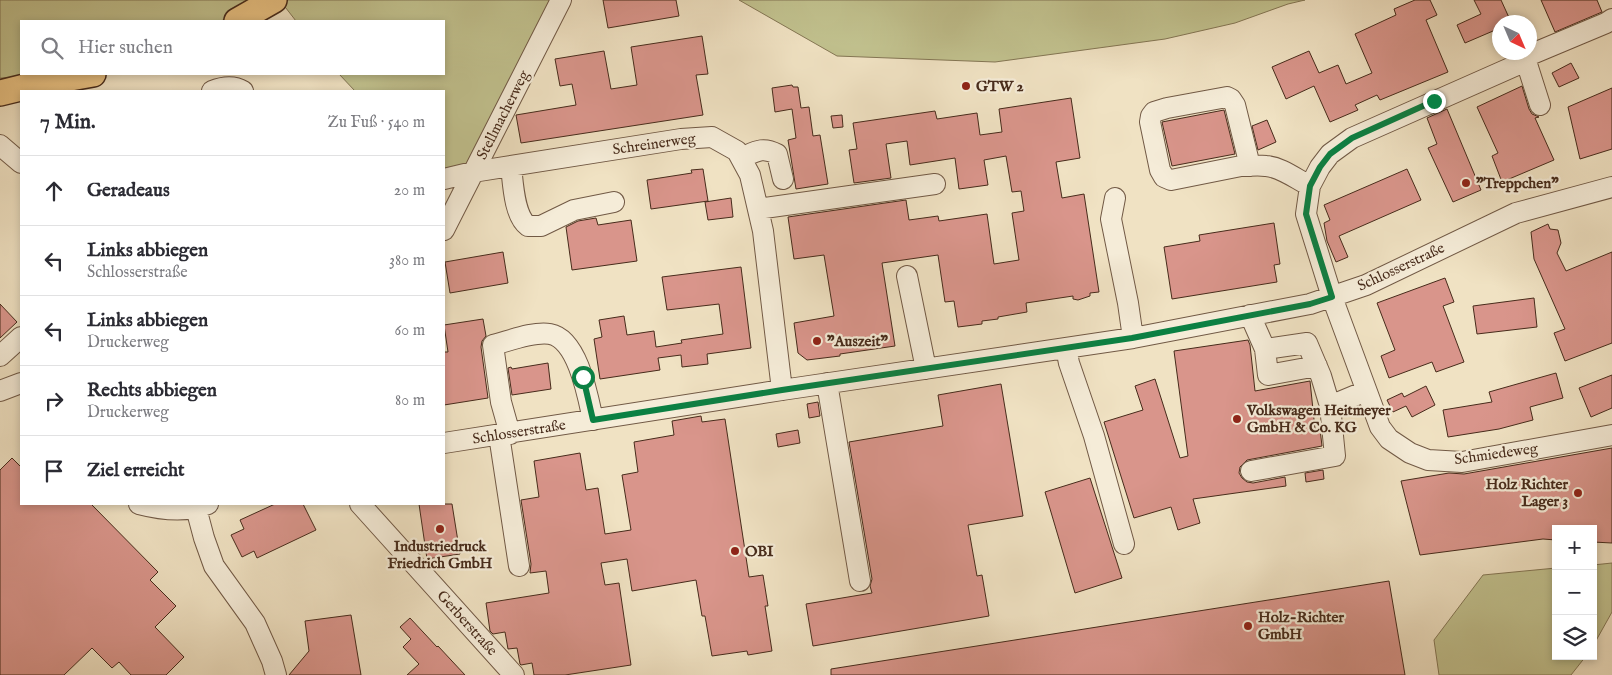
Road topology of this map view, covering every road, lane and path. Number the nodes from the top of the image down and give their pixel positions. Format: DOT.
graph roads {
  1 [pos="274,0"];
  2 [pos="561,0"];
  3 [pos="1612,19"];
  4 [pos="239,20"];
  5 [pos="1526,61"];
  6 [pos="87,75"];
  7 [pos="215,90"];
  8 [pos="242,90"];
  9 [pos="0,93"];
  10 [pos="1540,105"];
  11 [pos="741,158"];
  12 [pos="511,166"];
  13 [pos="1250,166"];
  14 [pos="473,172"];
  15 [pos="445,179"];
  16 [pos="783,179"];
  17 [pos="935,184"];
  18 [pos="1310,186"];
  19 [pos="1612,187"];
  20 [pos="1114,198"];
  21 [pos="614,202"];
  22 [pos="758,209"];
  23 [pos="445,228"];
  24 [pos="906,276"];
  25 [pos="1332,297"];
  26 [pos="1250,316"];
  27 [pos="20,338"];
  28 [pos="1132,338"];
  29 [pos="1066,348"];
  30 [pos="0,356"];
  31 [pos="926,369"];
  32 [pos="20,383"];
  33 [pos="827,383"];
  34 [pos="782,390"];
  35 [pos="0,391"];
  36 [pos="1366,391"];
  37 [pos="1330,406"];
  38 [pos="593,420"];
  39 [pos="504,434"];
  40 [pos="1612,435"];
  41 [pos="445,443"];
  42 [pos="1251,471"];
  43 [pos="143,505"];
  44 [pos="361,505"];
  45 [pos="202,506"];
  46 [pos="1124,544"];
  47 [pos="519,566"];
  48 [pos="860,581"];
  49 [pos="276,675"];
  50 [pos="514,675"];
  1 -- 4 [label="main road"];
  2 -- 14 [label="street, Stellmacherweg"];
  3 -- 5 [label="street"];
  5 -- 10 [label="street"];
  5 -- 18 [label="street"];
  6 -- 9 [label="main road"];
  7 -- 8 [label="street"];
  11 -- 12 [label="street, Schreinerweg"];
  11 -- 16 [label="street"];
  11 -- 22 [label="street, Schreinerweg"];
  12 -- 14 [label="street, Schreinerweg"];
  12 -- 21 [label="street"];
  13 -- 13 [label="street"];
  13 -- 18 [label="street"];
  14 -- 15 [label="street, Schreinerweg"];
  14 -- 23 [label="street, Stellmacherweg"];
  17 -- 22 [label="street"];
  18 -- 25 [label="street, Schmiedeweg"];
  19 -- 25 [label="street, Schlosserstraße"];
  20 -- 28 [label="street"];
  22 -- 34 [label="street, Schreinerweg"];
  24 -- 31 [label="street"];
  25 -- 26 [label="street, Schlosserstraße"];
  25 -- 36 [label="street, Schmiedeweg"];
  26 -- 28 [label="street, Schlosserstraße"];
  26 -- 37 [label="street"];
  27 -- 30 [label="street"];
  28 -- 29 [label="street, Schlosserstraße"];
  29 -- 31 [label="street, Schlosserstraße"];
  29 -- 46 [label="street"];
  31 -- 33 [label="street, Schlosserstraße"];
  32 -- 35 [label="street"];
  33 -- 34 [label="street, Schlosserstraße"];
  33 -- 48 [label="street"];
  34 -- 38 [label="street, Schlosserstraße"];
  36 -- 37 [label="street"];
  36 -- 40 [label="street, Schmiedeweg"];
  37 -- 42 [label="street"];
  38 -- 39 [label="street, Schlosserstraße"];
  38 -- 39 [label="street"];
  39 -- 41 [label="street, Schlosserstraße"];
  39 -- 47 [label="street"];
  43 -- 45 [label="street"];
  44 -- 50 [label="street, Gerberstraße"];
  45 -- 49 [label="street"];
}
